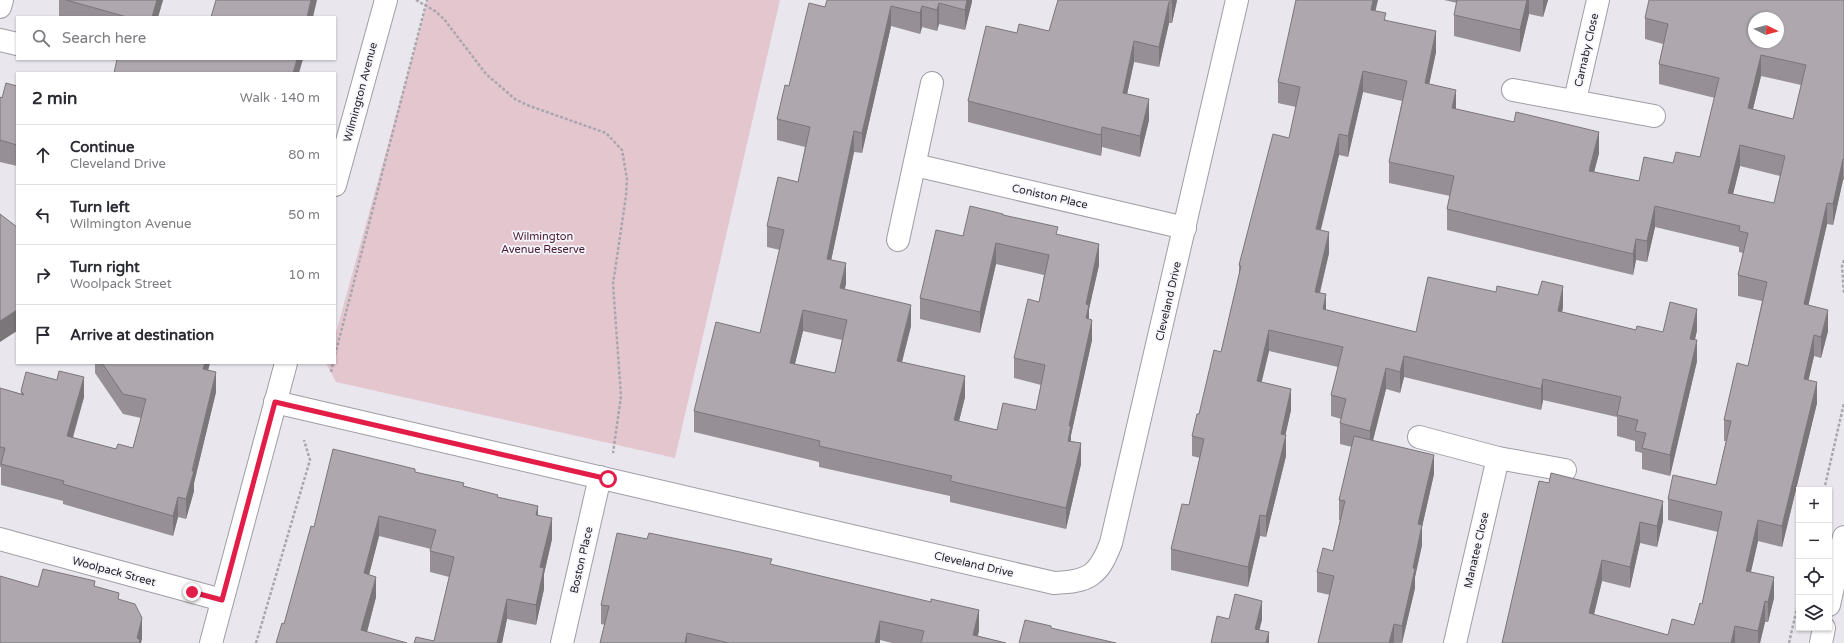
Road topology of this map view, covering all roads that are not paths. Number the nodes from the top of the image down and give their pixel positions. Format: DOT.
graph roads {
  1 [pos="2,0"];
  2 [pos="386,0"];
  3 [pos="1237,0"];
  4 [pos="1598,0"];
  5 [pos="0,7"];
  6 [pos="0,40"];
  7 [pos="16,44"];
  8 [pos="932,83"];
  9 [pos="1513,90"];
  10 [pos="1574,100"];
  11 [pos="1654,116"];
  12 [pos="915,165"];
  13 [pos="336,180"];
  14 [pos="1185,228"];
  15 [pos="898,240"];
  16 [pos="286,364"];
  17 [pos="275,402"];
  18 [pos="1420,437"];
  19 [pos="1498,458"];
  20 [pos="1565,470"];
  21 [pos="604,478"];
  22 [pos="1844,537"];
  23 [pos="2,541"];
  24 [pos="1831,595"];
  25 [pos="222,600"];
  26 [pos="1823,631"];
  27 [pos="211,643"];
  28 [pos="562,643"];
  29 [pos="1455,643"];
  30 [pos="1821,643"];
  1 -- 5 [label="street"];
  2 -- 13 [label="street, Wilmington Avenue"];
  3 -- 14 [label="street, Cleveland Drive"];
  4 -- 10 [label="street, Carnaby Close"];
  6 -- 7 [label="street"];
  8 -- 12 [label="street"];
  9 -- 10 [label="street, Carnaby Close"];
  10 -- 11 [label="street, Carnaby Close"];
  12 -- 14 [label="street, Coniston Place"];
  12 -- 15 [label="street"];
  14 -- 21 [label="street, Cleveland Drive"];
  16 -- 17 [label="street"];
  17 -- 21 [label="street, Cleveland Drive"];
  17 -- 25 [label="street"];
  18 -- 19 [label="street"];
  19 -- 20 [label="street"];
  19 -- 29 [label="street, Manatee Close"];
  21 -- 28 [label="street, Boston Place"];
  22 -- 24 [label="street"];
  23 -- 25 [label="street, Woolpack Street"];
  25 -- 27 [label="street"];
  26 -- 30 [label="street"];
}
